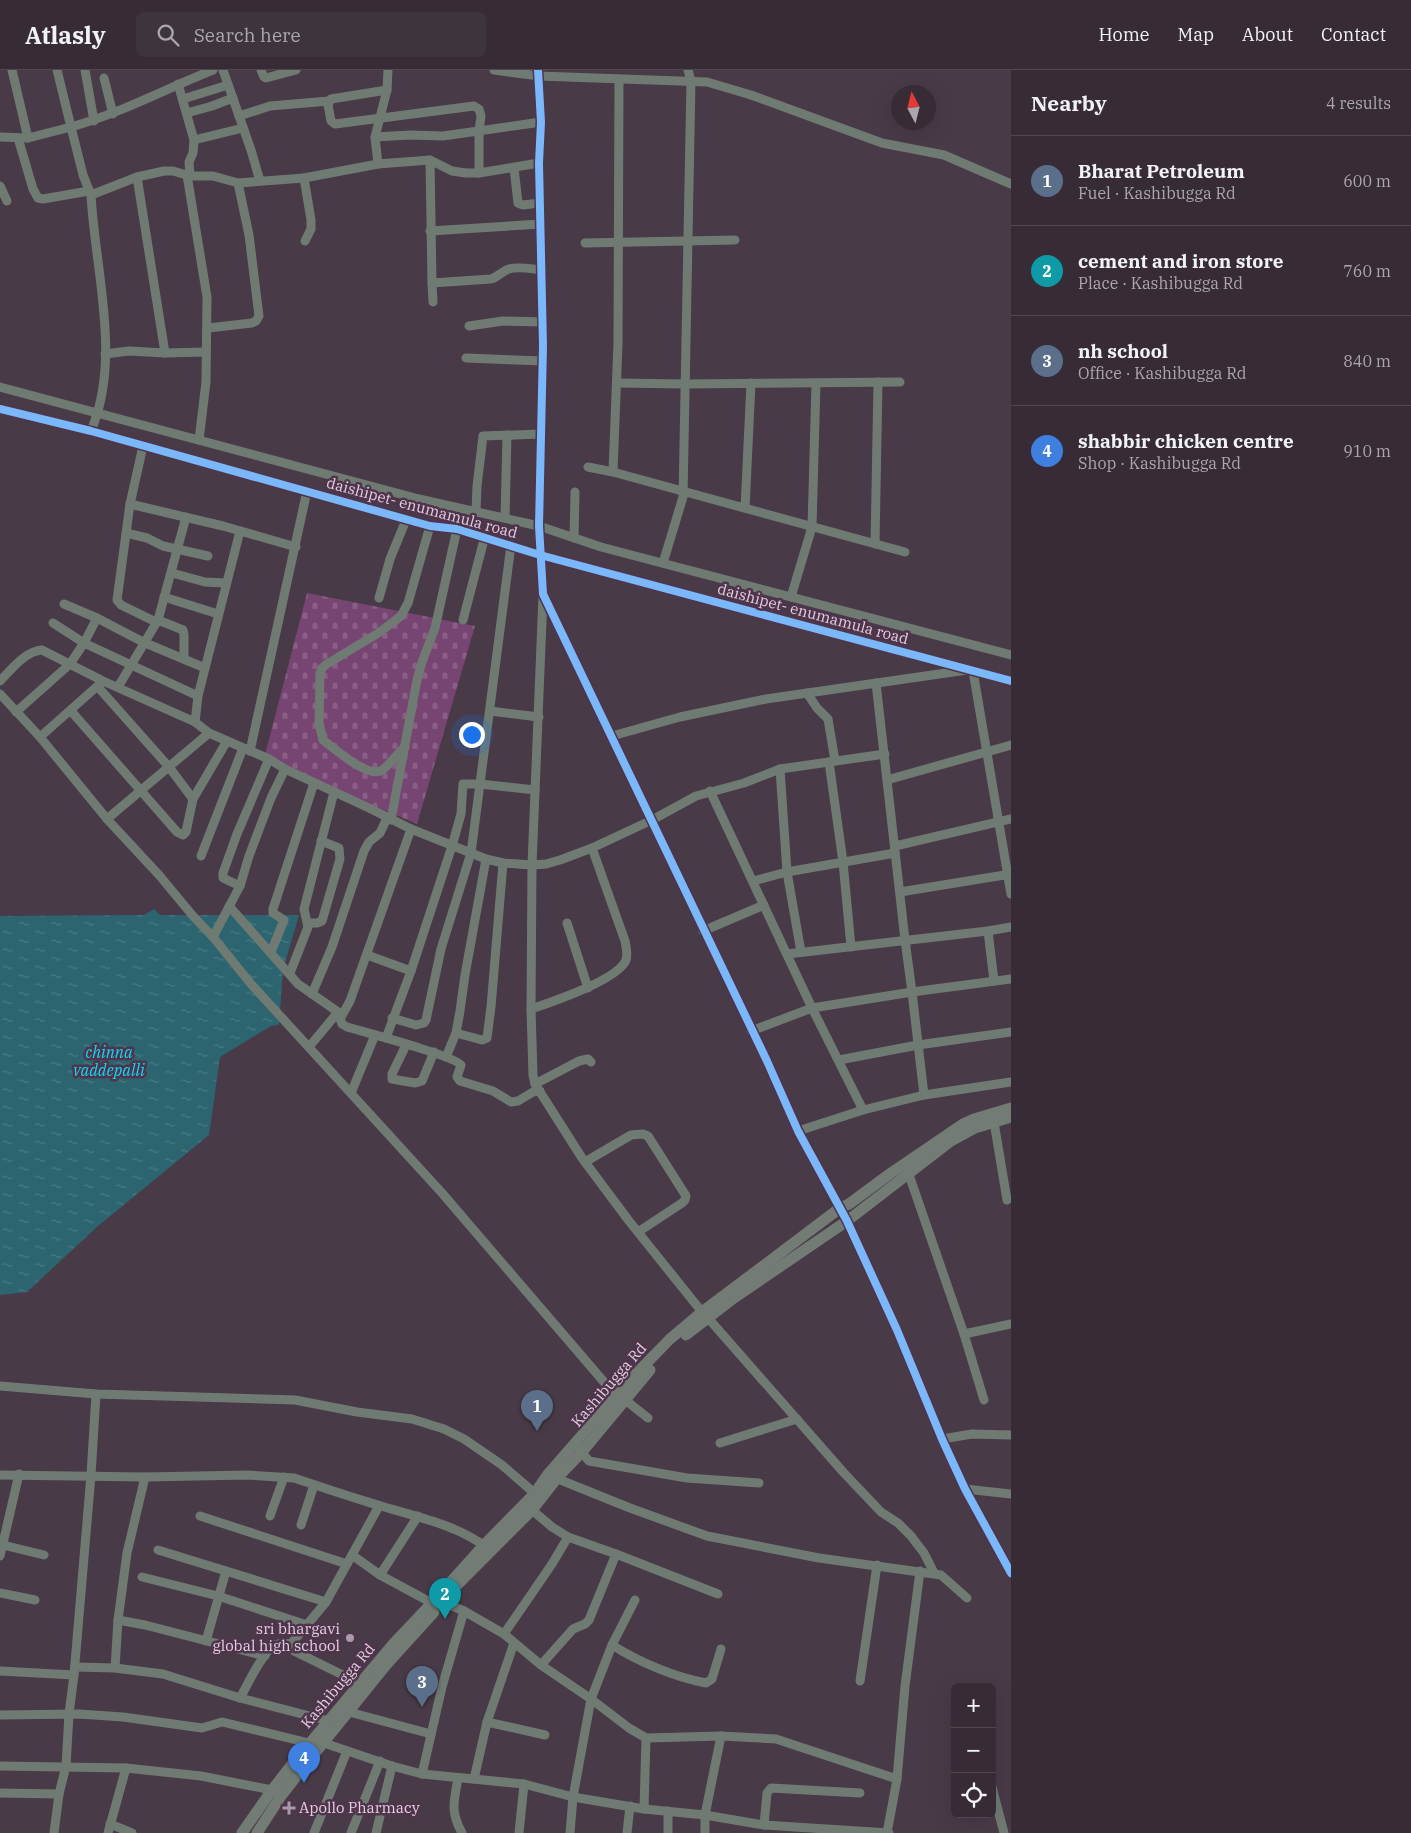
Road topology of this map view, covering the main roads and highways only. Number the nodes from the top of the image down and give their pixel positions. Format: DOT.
graph roads {
  1 [pos="1011,1108"];
  2 [pos="1011,1117"];
  3 [pos="907,1169"];
  4 [pos="705,1315"];
  5 [pos="538,1496"];
  6 [pos="488,1548"];
  7 [pos="364,1686"];
  8 [pos="334,1723"];
  9 [pos="276,1793"];
  10 [pos="242,1833"];
  11 [pos="257,1833"];
  1 -- 3 [label="main road, Kashibugga Rd"];
  2 -- 3 [label="main road, Kashibugga Rd"];
  3 -- 4 [label="main road, Kashibugga Rd"];
  3 -- 4 [label="main road, Kashibugga Rd"];
  4 -- 5 [label="main road, Kashibugga Rd"];
  5 -- 6 [label="main road, Kashibugga Rd"];
  5 -- 6 [label="main road, Kashibugga Rd"];
  6 -- 7 [label="main road, Kashibugga Rd"];
  7 -- 8 [label="main road, Kashibugga Rd"];
  7 -- 8 [label="main road, Kashibugga Rd"];
  8 -- 9 [label="main road, Kashibugga Rd"];
  8 -- 9 [label="main road, Kashibugga Rd"];
  9 -- 10 [label="main road, Kashibugga Rd"];
  9 -- 11 [label="main road, Kashibugga Rd"];
}
